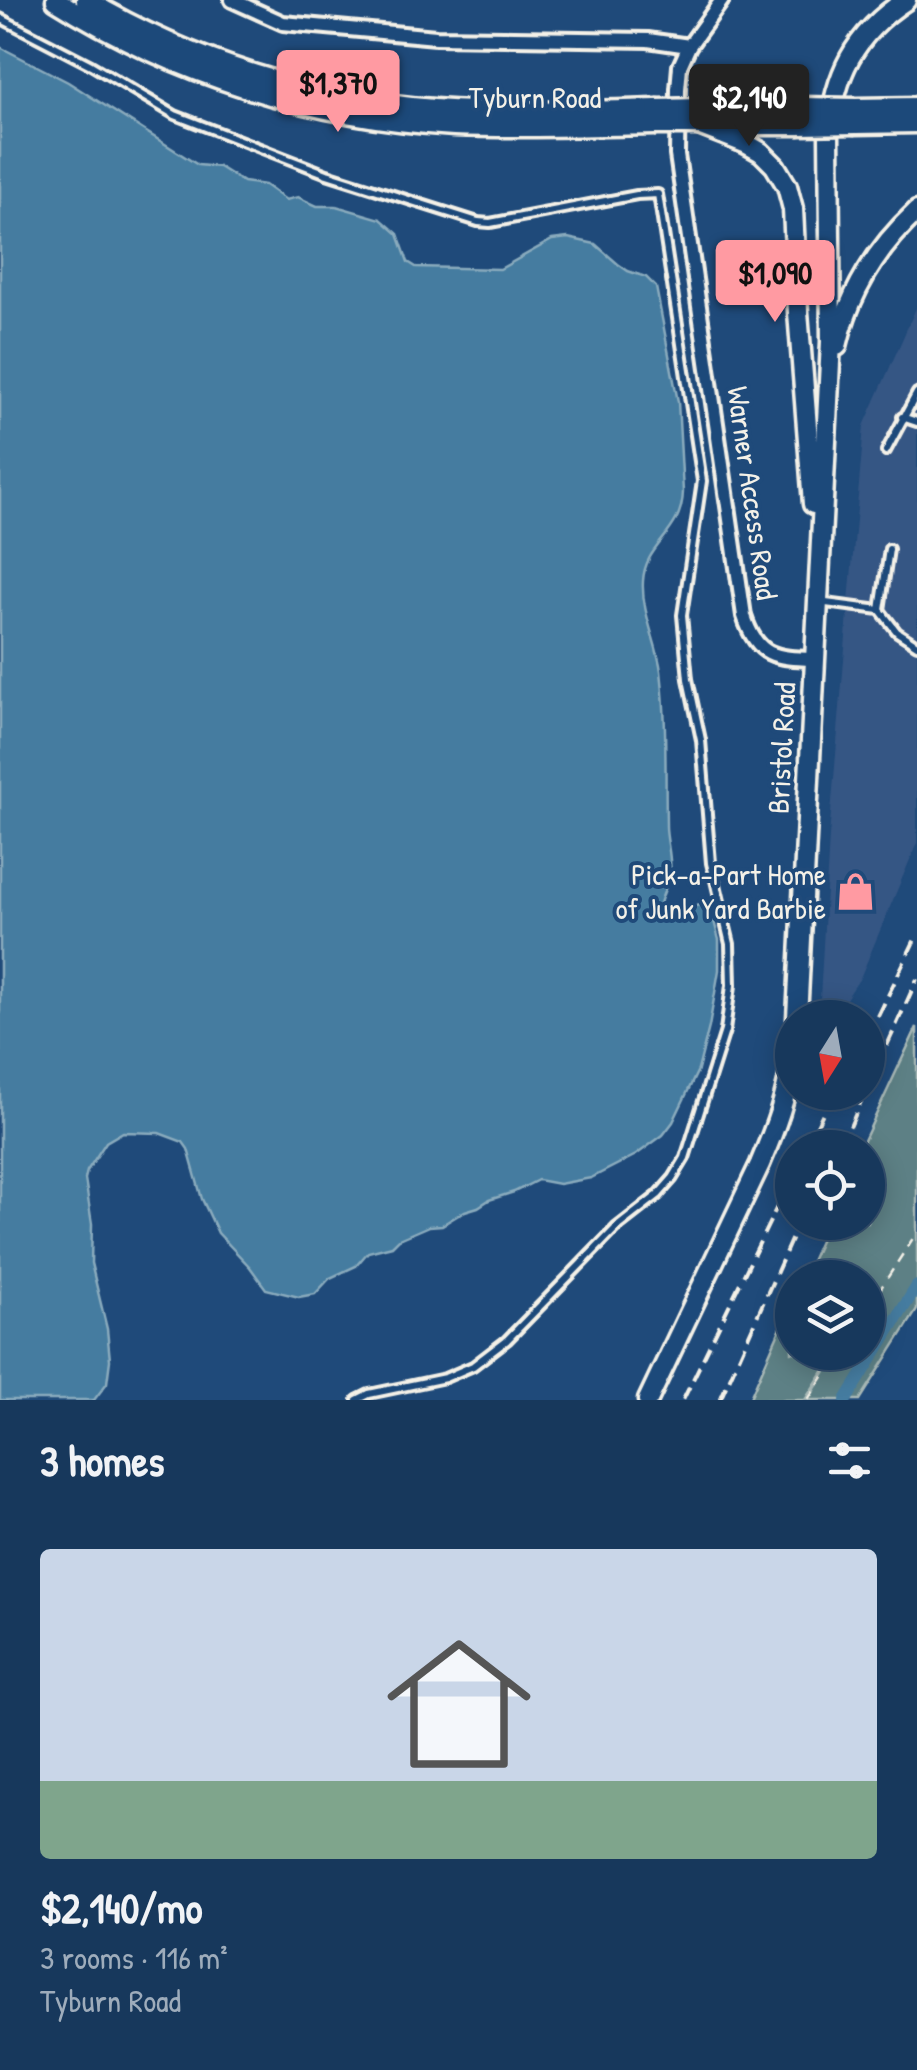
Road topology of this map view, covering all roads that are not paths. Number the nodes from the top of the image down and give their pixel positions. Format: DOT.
graph roads {
  1 [pos="56,0"];
  2 [pos="86,0"];
  3 [pos="232,0"];
  4 [pos="722,0"];
  5 [pos="891,0"];
  6 [pos="906,0"];
  7 [pos="0,18"];
  8 [pos="689,46"];
  9 [pos="917,107"];
  10 [pos="856,116"];
  11 [pos="656,117"];
  12 [pos="702,117"];
  13 [pos="917,123"];
  14 [pos="917,211"];
  15 [pos="917,392"];
  16 [pos="902,417"];
  17 [pos="917,422"];
  18 [pos="886,451"];
  19 [pos="823,481"];
  20 [pos="820,540"];
  21 [pos="889,550"];
  22 [pos="817,602"];
  23 [pos="880,610"];
  24 [pos="917,645"];
  25 [pos="814,658"];
  26 [pos="797,1000"];
  27 [pos="780,1110"];
  28 [pos="357,1400"];
  29 [pos="648,1400"];
  1 -- 11 [label="main road, Tyburn Road"];
  2 -- 11 [label="main road, Tyburn Road"];
  3 -- 8 [label="street"];
  4 -- 8 [label="street, Warner Access Road"];
  5 -- 19 [label="main road"];
  6 -- 19 [label="main road"];
  7 -- 28 [label="lane"];
  8 -- 25 [label="street, Warner Access Road"];
  9 -- 10 [label="main road, Tyburn Road"];
  10 -- 12 [label="main road, Tyburn Road, bridge"];
  10 -- 13 [label="main road, Tyburn Road"];
  11 -- 12 [label="main road, Tyburn Road, bridge"];
  12 -- 20 [label="main road"];
  14 -- 19 [label="main road"];
  15 -- 16 [label="lane"];
  16 -- 17 [label="lane"];
  16 -- 18 [label="lane"];
  19 -- 20 [label="main road, Bristol Road"];
  20 -- 22 [label="main road, Bristol Road"];
  21 -- 23 [label="lane"];
  22 -- 23 [label="lane"];
  22 -- 25 [label="main road, Bristol Road"];
  23 -- 24 [label="lane"];
  25 -- 26 [label="main road, Bristol Road"];
  27 -- 29 [label="main road"];
}
